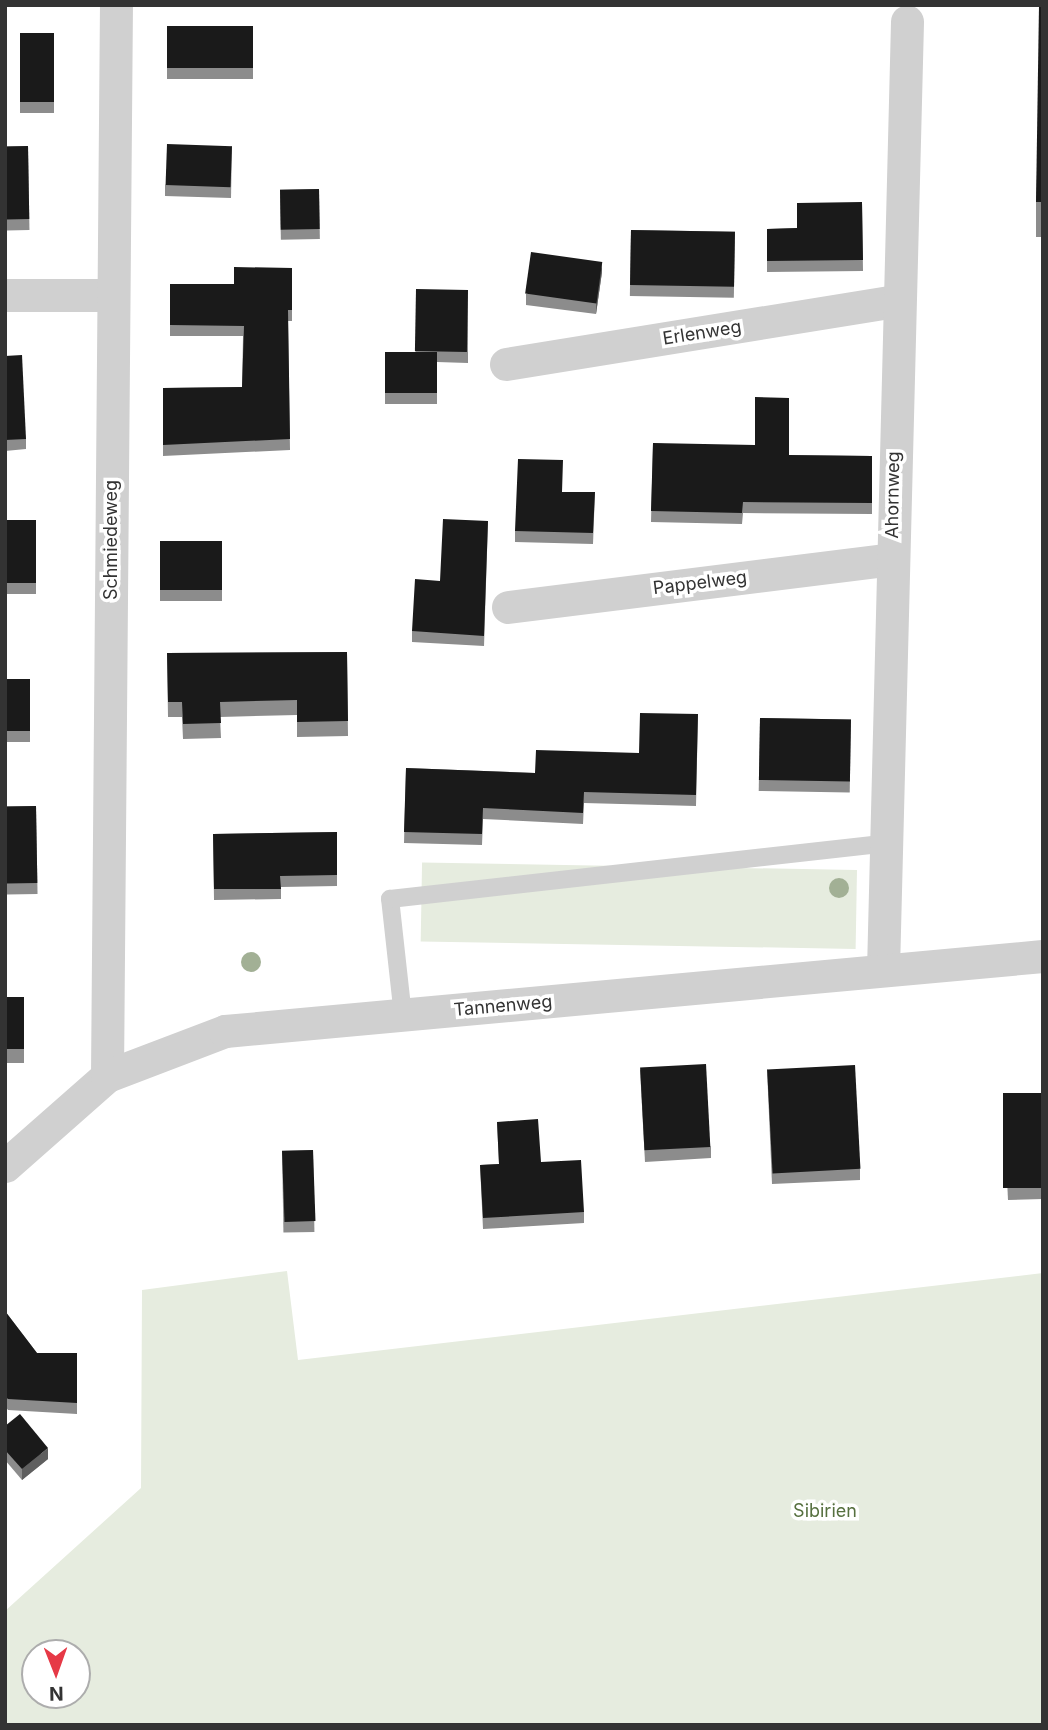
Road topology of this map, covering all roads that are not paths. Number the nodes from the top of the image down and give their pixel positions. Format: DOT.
graph roads {
  1 [pos="116,5"];
  2 [pos="907,21"];
  3 [pos="5,295"];
  4 [pos="113,295"];
  5 [pos="897,301"];
  6 [pos="506,364"];
  7 [pos="892,559"];
  8 [pos="509,607"];
  9 [pos="884,844"];
  10 [pos="1043,956"];
  11 [pos="883,970"];
  12 [pos="402,1016"];
  13 [pos="107,1076"];
  14 [pos="5,1166"];
  1 -- 4 [label="street, Schmiedeweg"];
  2 -- 5 [label="street, Ahornweg"];
  3 -- 4 [label="street"];
  4 -- 13 [label="street, Schmiedeweg"];
  5 -- 6 [label="street, Erlenweg"];
  5 -- 7 [label="street, Ahornweg"];
  7 -- 8 [label="street, Pappelweg"];
  7 -- 9 [label="street, Ahornweg"];
  9 -- 11 [label="street, Ahornweg"];
  9 -- 12 [label="lane"];
  10 -- 11 [label="street, Tannenweg"];
  11 -- 12 [label="street, Tannenweg"];
  12 -- 13 [label="street, Tannenweg"];
  13 -- 14 [label="street, Tannenweg"];
}
